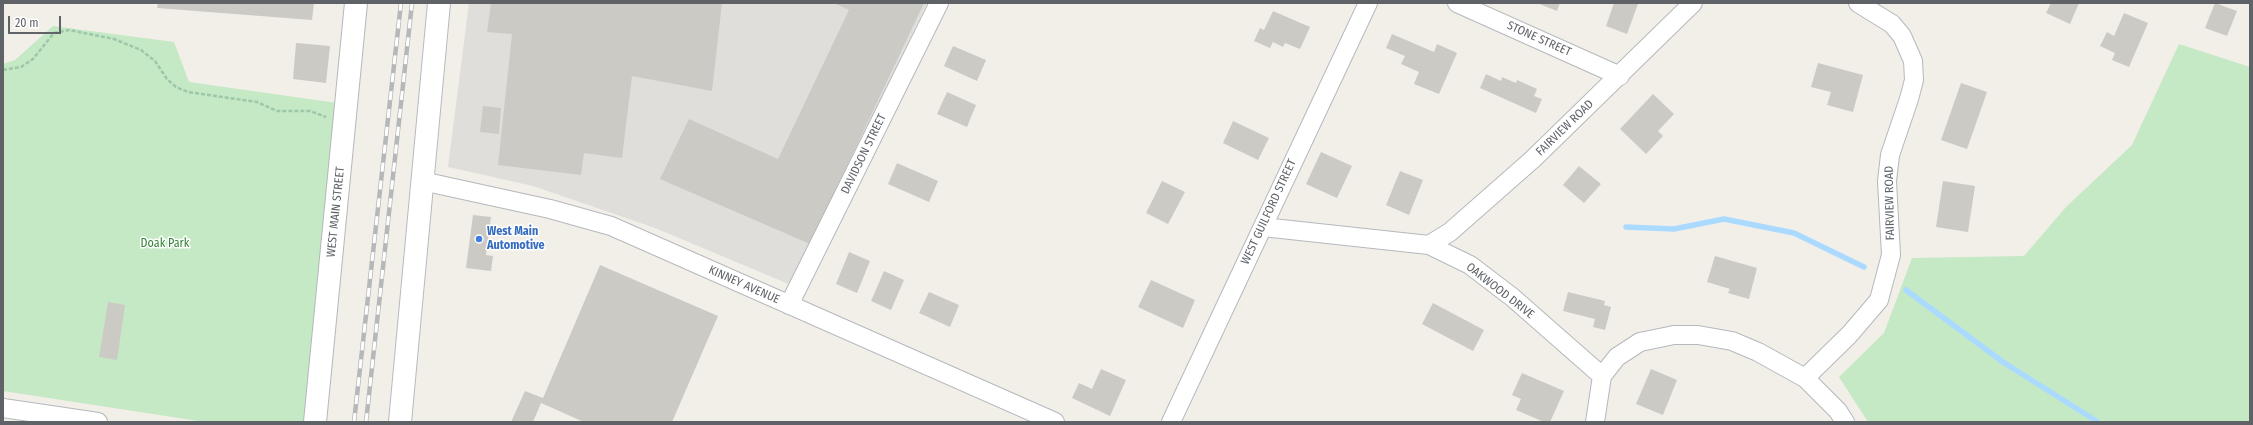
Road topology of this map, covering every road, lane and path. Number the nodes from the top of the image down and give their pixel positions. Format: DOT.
graph roads {
  1 [pos="356,3"];
  2 [pos="440,3"];
  3 [pos="939,3"];
  4 [pos="1368,3"];
  5 [pos="1457,3"];
  6 [pos="1693,3"];
  7 [pos="1858,3"];
  8 [pos="3,70"];
  9 [pos="1620,76"];
  10 [pos="344,126"];
  11 [pos="422,181"];
  12 [pos="1263,227"];
  13 [pos="1429,245"];
  14 [pos="789,306"];
  15 [pos="1602,376"];
  16 [pos="1805,378"];
  17 [pos="3,408"];
  18 [pos="98,422"];
  19 [pos="315,422"];
  20 [pos="400,422"];
  21 [pos="1055,422"];
  22 [pos="1171,422"];
  23 [pos="1596,422"];
  24 [pos="1845,422"];
  1 -- 10 [label="street, WEST MAIN STREET"];
  2 -- 11 [label="street"];
  3 -- 14 [label="street, DAVIDSON STREET"];
  4 -- 12 [label="street, WEST GUILFORD STREET"];
  5 -- 9 [label="street, STONE STREET"];
  6 -- 9 [label="street, FAIRVIEW ROAD"];
  7 -- 16 [label="street, FAIRVIEW ROAD"];
  8 -- 10 [label="path"];
  9 -- 13 [label="street, FAIRVIEW ROAD"];
  10 -- 19 [label="street, WEST MAIN STREET"];
  11 -- 14 [label="street, KINNEY AVENUE"];
  11 -- 20 [label="street"];
  12 -- 13 [label="street, OAKWOOD DRIVE"];
  12 -- 22 [label="street, WEST GUILFORD STREET"];
  13 -- 15 [label="street, OAKWOOD DRIVE"];
  14 -- 21 [label="street, KINNEY AVENUE"];
  15 -- 16 [label="street"];
  15 -- 23 [label="street"];
  16 -- 24 [label="street"];
  17 -- 18 [label="street"];
}
